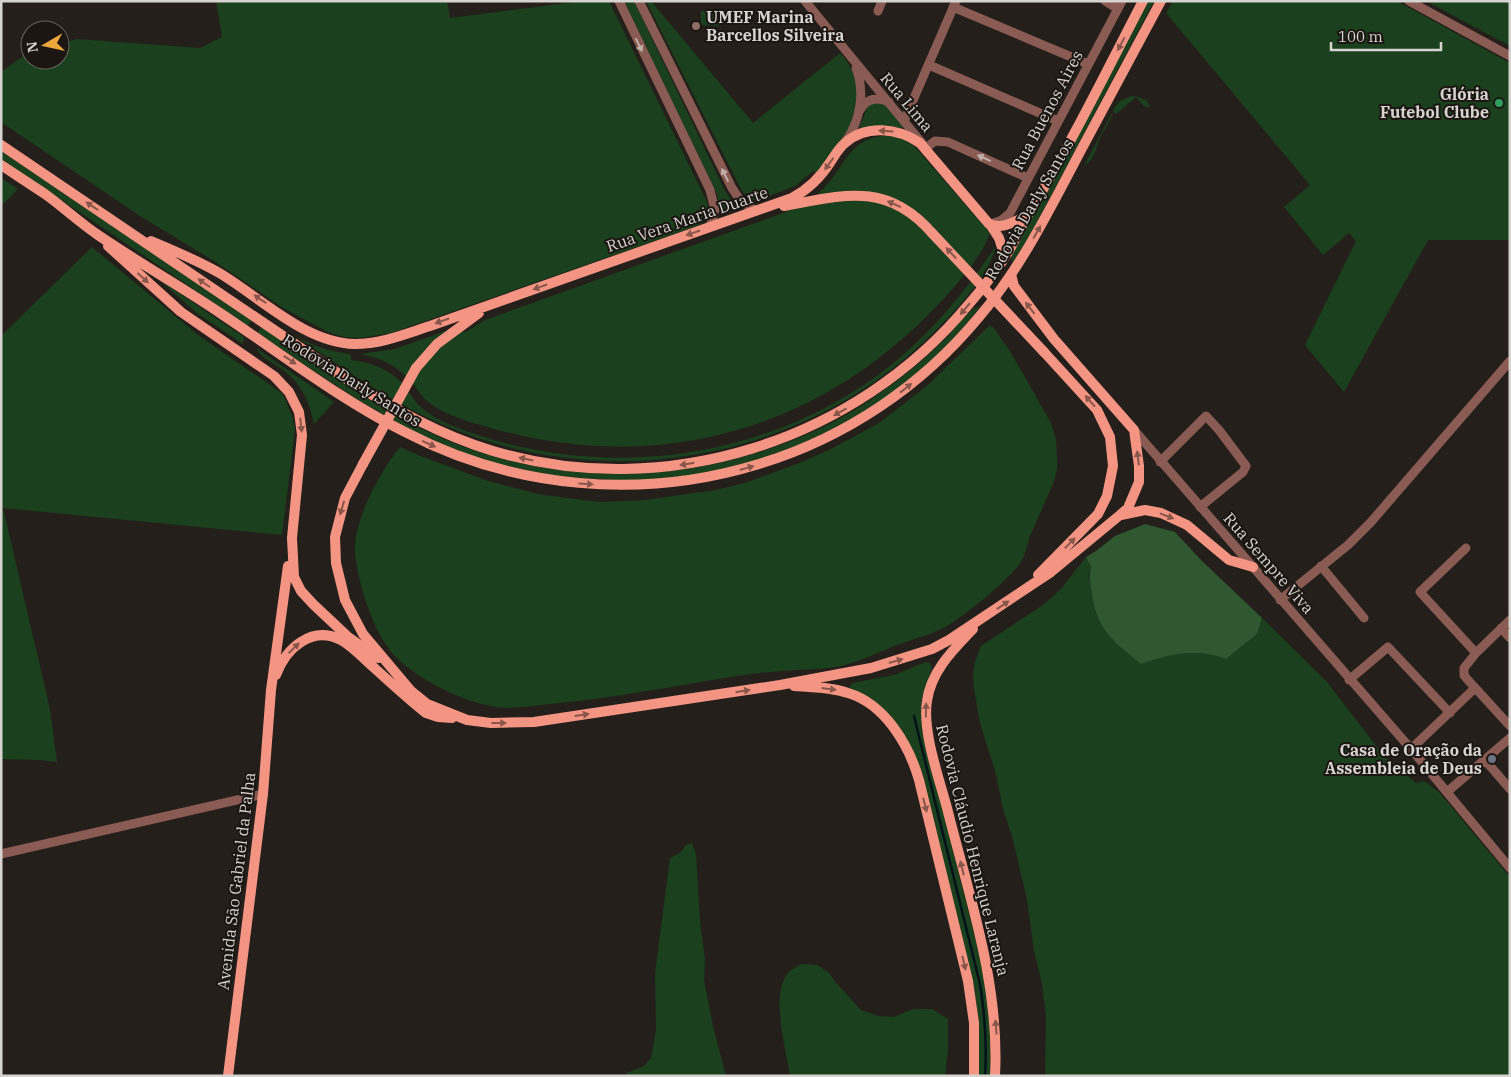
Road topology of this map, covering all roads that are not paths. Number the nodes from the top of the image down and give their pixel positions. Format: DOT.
graph roads {
  1 [pos="618,1"];
  2 [pos="639,1"];
  3 [pos="882,1"];
  4 [pos="1105,1"];
  5 [pos="1143,1"];
  6 [pos="1161,1"];
  7 [pos="1409,1"];
  8 [pos="808,3"];
  9 [pos="954,4"];
  10 [pos="1120,5"];
  11 [pos="878,11"];
  12 [pos="1510,56"];
  13 [pos="854,63"];
  14 [pos="1088,64"];
  15 [pos="929,65"];
  16 [pos="889,102"];
  17 [pos="859,111"];
  18 [pos="904,121"];
  19 [pos="1058,121"];
  20 [pos="1,144"];
  21 [pos="844,144"];
  22 [pos="926,148"];
  23 [pos="1,165"];
  24 [pos="1028,178"];
  25 [pos="756,211"];
  26 [pos="1027,216"];
  27 [pos="988,223"];
  28 [pos="710,227"];
  29 [pos="95,233"];
  30 [pos="132,233"];
  31 [pos="1005,256"];
  32 [pos="1011,274"];
  33 [pos="521,294"];
  34 [pos="1510,361"];
  35 [pos="1134,430"];
  36 [pos="1160,462"];
  37 [pos="1200,506"];
  38 [pos="1120,515"];
  39 [pos="292,538"];
  40 [pos="1466,548"];
  41 [pos="1253,566"];
  42 [pos="1321,566"];
  43 [pos="1024,591"];
  44 [pos="1280,600"];
  45 [pos="1364,618"];
  46 [pos="982,619"];
  47 [pos="1510,620"];
  48 [pos="1501,628"];
  49 [pos="1510,638"];
  50 [pos="1476,653"];
  51 [pos="388,665"];
  52 [pos="1349,680"];
  53 [pos="780,685"];
  54 [pos="1475,688"];
  55 [pos="271,690"];
  56 [pos="1450,713"];
  57 [pos="465,719"];
  58 [pos="1510,726"];
  59 [pos="1510,738"];
  60 [pos="1411,749"];
  61 [pos="1485,760"];
  62 [pos="1510,788"];
  63 [pos="1447,792"];
  64 [pos="263,794"];
  65 [pos="1,854"];
  66 [pos="1510,868"];
  67 [pos="228,1076"];
  68 [pos="974,1076"];
  69 [pos="995,1076"];
  1 -- 28 [label="street, one-way"];
  25 -- 2 [label="street, one-way"];
  3 -- 11 [label="street"];
  4 -- 10 [label="street"];
  5 -- 26 [label="main road, Rodovia Darly Santos, one-way"];
  32 -- 6 [label="main road, Rodovia Darly Santos, one-way"];
  7 -- 12 [label="street"];
  8 -- 13 [label="street, Rua Lima"];
  9 -- 14 [label="street"];
  9 -- 15 [label="street"];
  10 -- 14 [label="street, Rua Buenos Aires"];
  13 -- 16 [label="street, Rua Lima"];
  13 -- 17 [label="street, Rua Vera Maria Duarte"];
  14 -- 19 [label="street, Rua Buenos Aires"];
  15 -- 18 [label="street"];
  15 -- 19 [label="street"];
  16 -- 17 [label="street"];
  16 -- 18 [label="street, Rua Lima"];
  17 -- 21 [label="street, Rua Vera Maria Duarte"];
  18 -- 22 [label="street, Rua Lima"];
  19 -- 24 [label="street, Rua Buenos Aires"];
  30 -- 20 [label="main road, Rodovia Darly Santos, one-way"];
  22 -- 21 [label="main road, Rua Vera Maria Duarte, one-way"];
  21 -- 25 [label="main road, Rua Vera Maria Duarte, one-way"];
  24 -- 22 [label="street, one-way"];
  22 -- 27 [label="main road, Rua Lima"];
  23 -- 29 [label="main road, Rodovia Darly Santos"];
  24 -- 27 [label="street, Rua Buenos Aires"];
  25 -- 28 [label="main road, Rua Vera Maria Duarte"];
  43 -- 25 [label="main road, one-way, bridge"];
  26 -- 27 [label="main road"];
  26 -- 31 [label="main road, Rodovia Darly Santos"];
  27 -- 31 [label="main road, Rua Lima"];
  28 -- 33 [label="main road, Rua Vera Maria Duarte, one-way"];
  29 -- 32 [label="main road, Rodovia Darly Santos, one-way"];
  29 -- 39 [label="main road, one-way"];
  31 -- 30 [label="main road, Rodovia Darly Santos, one-way"];
  33 -- 30 [label="main road, one-way"];
  35 -- 32 [label="main road, Rua Sempre Viva, one-way"];
  33 -- 51 [label="main road, one-way, bridge"];
  34 -- 42 [label="street"];
  35 -- 36 [label="street, Rua Sempre Viva"];
  38 -- 35 [label="main road, one-way"];
  36 -- 37 [label="street, Rua Sempre Viva"];
  36 -- 37 [label="street"];
  37 -- 41 [label="street, Rua Sempre Viva"];
  38 -- 41 [label="main road, one-way"];
  38 -- 43 [label="main road"];
  39 -- 51 [label="main road"];
  39 -- 55 [label="main road, Avenida São Gabriel da Palha"];
  40 -- 50 [label="street"];
  41 -- 44 [label="street, Rua Sempre Viva"];
  42 -- 44 [label="street"];
  42 -- 45 [label="street"];
  46 -- 43 [label="main road, one-way"];
  44 -- 52 [label="street, Rua Sempre Viva"];
  53 -- 46 [label="main road, one-way"];
  69 -- 46 [label="main road, Rodovia Cláudio Henrique Laranja, one-way"];
  47 -- 48 [label="street"];
  48 -- 49 [label="street"];
  48 -- 50 [label="street"];
  50 -- 54 [label="street"];
  51 -- 57 [label="main road"];
  52 -- 56 [label="street"];
  52 -- 60 [label="street, Rua Sempre Viva"];
  57 -- 53 [label="main road, one-way"];
  53 -- 68 [label="main road, one-way"];
  54 -- 56 [label="street"];
  54 -- 58 [label="street"];
  55 -- 57 [label="main road, Avenida São Gabriel da Palha, one-way"];
  55 -- 64 [label="main road, Avenida São Gabriel da Palha"];
  56 -- 60 [label="street"];
  59 -- 61 [label="street"];
  60 -- 63 [label="street, Rua Sempre Viva"];
  61 -- 62 [label="street"];
  61 -- 63 [label="street"];
  63 -- 66 [label="street, Rua Sempre Viva"];
  64 -- 65 [label="street"];
  64 -- 67 [label="main road, Avenida São Gabriel da Palha"];
}
